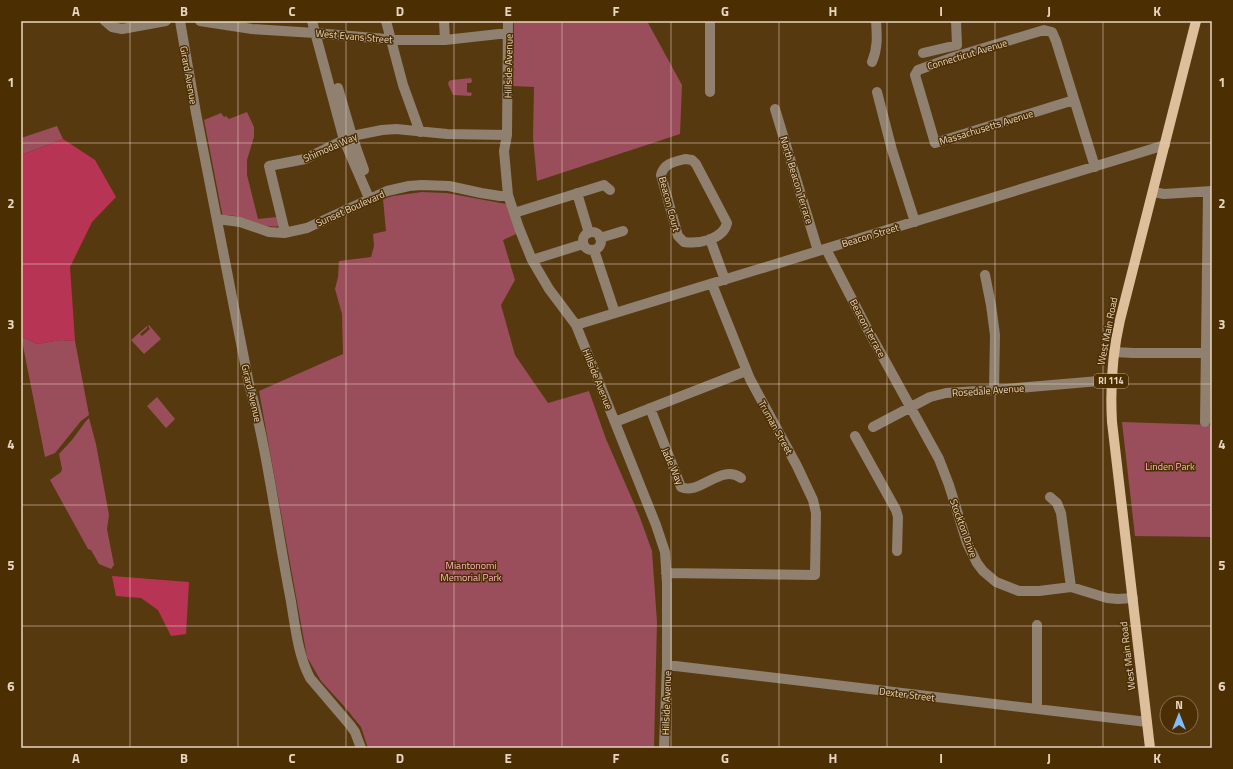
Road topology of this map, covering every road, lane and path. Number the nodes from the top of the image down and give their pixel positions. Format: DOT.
graph roads {
  1 [pos="105,21"];
  2 [pos="166,21"];
  3 [pos="180,21"];
  4 [pos="200,21"];
  5 [pos="312,21"];
  6 [pos="319,21"];
  7 [pos="386,21"];
  8 [pos="444,21"];
  9 [pos="508,21"];
  10 [pos="710,21"];
  11 [pos="876,21"];
  12 [pos="956,21"];
  13 [pos="1196,21"];
  14 [pos="251,25"];
  15 [pos="319,33"];
  16 [pos="508,33"];
  17 [pos="391,40"];
  18 [pos="445,40"];
  19 [pos="924,52"];
  20 [pos="872,62"];
  21 [pos="710,92"];
  22 [pos="877,92"];
  23 [pos="1074,100"];
  24 [pos="923,105"];
  25 [pos="775,109"];
  26 [pos="420,132"];
  27 [pos="507,135"];
  28 [pos="348,138"];
  29 [pos="1165,145"];
  30 [pos="1094,167"];
  31 [pos="610,190"];
  32 [pos="1153,192"];
  33 [pos="1210,192"];
  34 [pos="577,193"];
  35 [pos="508,195"];
  36 [pos="371,198"];
  37 [pos="514,213"];
  38 [pos="217,219"];
  39 [pos="915,222"];
  40 [pos="623,231"];
  41 [pos="285,232"];
  42 [pos="589,233"];
  43 [pos="600,238"];
  44 [pos="710,239"];
  45 [pos="583,244"];
  46 [pos="594,250"];
  47 [pos="822,250"];
  48 [pos="532,260"];
  49 [pos="984,275"];
  50 [pos="725,280"];
  51 [pos="712,284"];
  52 [pos="615,313"];
  53 [pos="576,325"];
  54 [pos="1114,352"];
  55 [pos="1209,353"];
  56 [pos="746,370"];
  57 [pos="1111,380"];
  58 [pos="994,390"];
  59 [pos="912,407"];
  60 [pos="650,408"];
  61 [pos="615,422"];
  62 [pos="1205,422"];
  63 [pos="873,427"];
  64 [pos="857,439"];
  65 [pos="741,478"];
  66 [pos="1050,497"];
  67 [pos="897,551"];
  68 [pos="666,573"];
  69 [pos="1071,587"];
  70 [pos="1133,598"];
  71 [pos="1038,625"];
  72 [pos="667,665"];
  73 [pos="1037,709"];
  74 [pos="1147,722"];
  75 [pos="361,748"];
  76 [pos="664,748"];
  77 [pos="1150,748"];
  1 -- 2 [label="street"];
  3 -- 38 [label="street, Girard Avenue"];
  4 -- 14 [label="street, West Evans Street"];
  5 -- 15 [label="street"];
  6 -- 15 [label="street"];
  7 -- 17 [label="street"];
  8 -- 18 [label="street"];
  9 -- 16 [label="street, Hillside Avenue"];
  10 -- 21 [label="street"];
  11 -- 20 [label="street"];
  12 -- 19 [label="street"];
  13 -- 29 [label="main road, West Main Road / RI 114"];
  14 -- 15 [label="street, West Evans Street"];
  15 -- 17 [label="street, West Evans Street"];
  15 -- 28 [label="street"];
  16 -- 18 [label="street, West Evans Street"];
  16 -- 27 [label="street, Hillside Avenue"];
  17 -- 18 [label="street, West Evans Street"];
  17 -- 26 [label="street"];
  22 -- 39 [label="street"];
  23 -- 24 [label="street, Massachusetts Avenue"];
  23 -- 24 [label="street, Connecticut Avenue"];
  23 -- 30 [label="street"];
  25 -- 47 [label="street, North Beacon Terrace"];
  26 -- 27 [label="street, Shimoda Way"];
  26 -- 28 [label="street, Shimoda Way"];
  27 -- 35 [label="street, Hillside Avenue"];
  28 -- 36 [label="street"];
  28 -- 41 [label="street, Shimoda Way"];
  29 -- 30 [label="street, Beacon Street"];
  29 -- 32 [label="main road, West Main Road / RI 114"];
  30 -- 39 [label="street, Beacon Street"];
  31 -- 34 [label="street"];
  32 -- 33 [label="street"];
  32 -- 54 [label="main road, West Main Road / RI 114"];
  33 -- 55 [label="street"];
  34 -- 37 [label="street"];
  34 -- 42 [label="street"];
  35 -- 36 [label="street, Sunset Boulevard"];
  35 -- 37 [label="street, Hillside Avenue"];
  36 -- 41 [label="street, Sunset Boulevard"];
  37 -- 48 [label="street, Hillside Avenue"];
  38 -- 41 [label="street, Sunset Boulevard"];
  38 -- 75 [label="street, Girard Avenue"];
  39 -- 47 [label="street, Beacon Street"];
  40 -- 43 [label="street"];
  42 -- 43 [label="street"];
  42 -- 45 [label="street"];
  43 -- 46 [label="street"];
  44 -- 44 [label="street, Beacon Court"];
  44 -- 50 [label="street"];
  45 -- 46 [label="street"];
  45 -- 48 [label="street"];
  46 -- 52 [label="street"];
  47 -- 50 [label="street, Beacon Street"];
  47 -- 59 [label="street, Beacon Terrace"];
  48 -- 53 [label="street, Hillside Avenue"];
  49 -- 58 [label="street"];
  50 -- 51 [label="street, Beacon Street"];
  51 -- 52 [label="street, Beacon Street"];
  51 -- 56 [label="street, Truman Street"];
  52 -- 53 [label="street, Beacon Street"];
  53 -- 61 [label="street, Hillside Avenue"];
  54 -- 55 [label="street"];
  54 -- 57 [label="main road, West Main Road / RI 114"];
  55 -- 62 [label="street"];
  56 -- 60 [label="street"];
  56 -- 68 [label="street, Truman Street"];
  57 -- 58 [label="street, Rosedale Avenue"];
  57 -- 70 [label="main road, West Main Road / RI 114"];
  58 -- 59 [label="street, Rosedale Avenue"];
  59 -- 63 [label="street, Rosedale Avenue"];
  59 -- 69 [label="street, Stockton Drive"];
  60 -- 61 [label="street"];
  60 -- 65 [label="street, Jade Way"];
  61 -- 68 [label="street, Hillside Avenue"];
  64 -- 67 [label="street"];
  66 -- 69 [label="street"];
  68 -- 72 [label="street, Hillside Avenue"];
  69 -- 70 [label="street, Stockton Drive"];
  70 -- 74 [label="main road, West Main Road / RI 114"];
  71 -- 73 [label="street"];
  72 -- 73 [label="street, Dexter Street"];
  72 -- 76 [label="street, Hillside Avenue"];
  73 -- 74 [label="street, Dexter Street"];
  74 -- 77 [label="main road, West Main Road / RI 114"];
}
